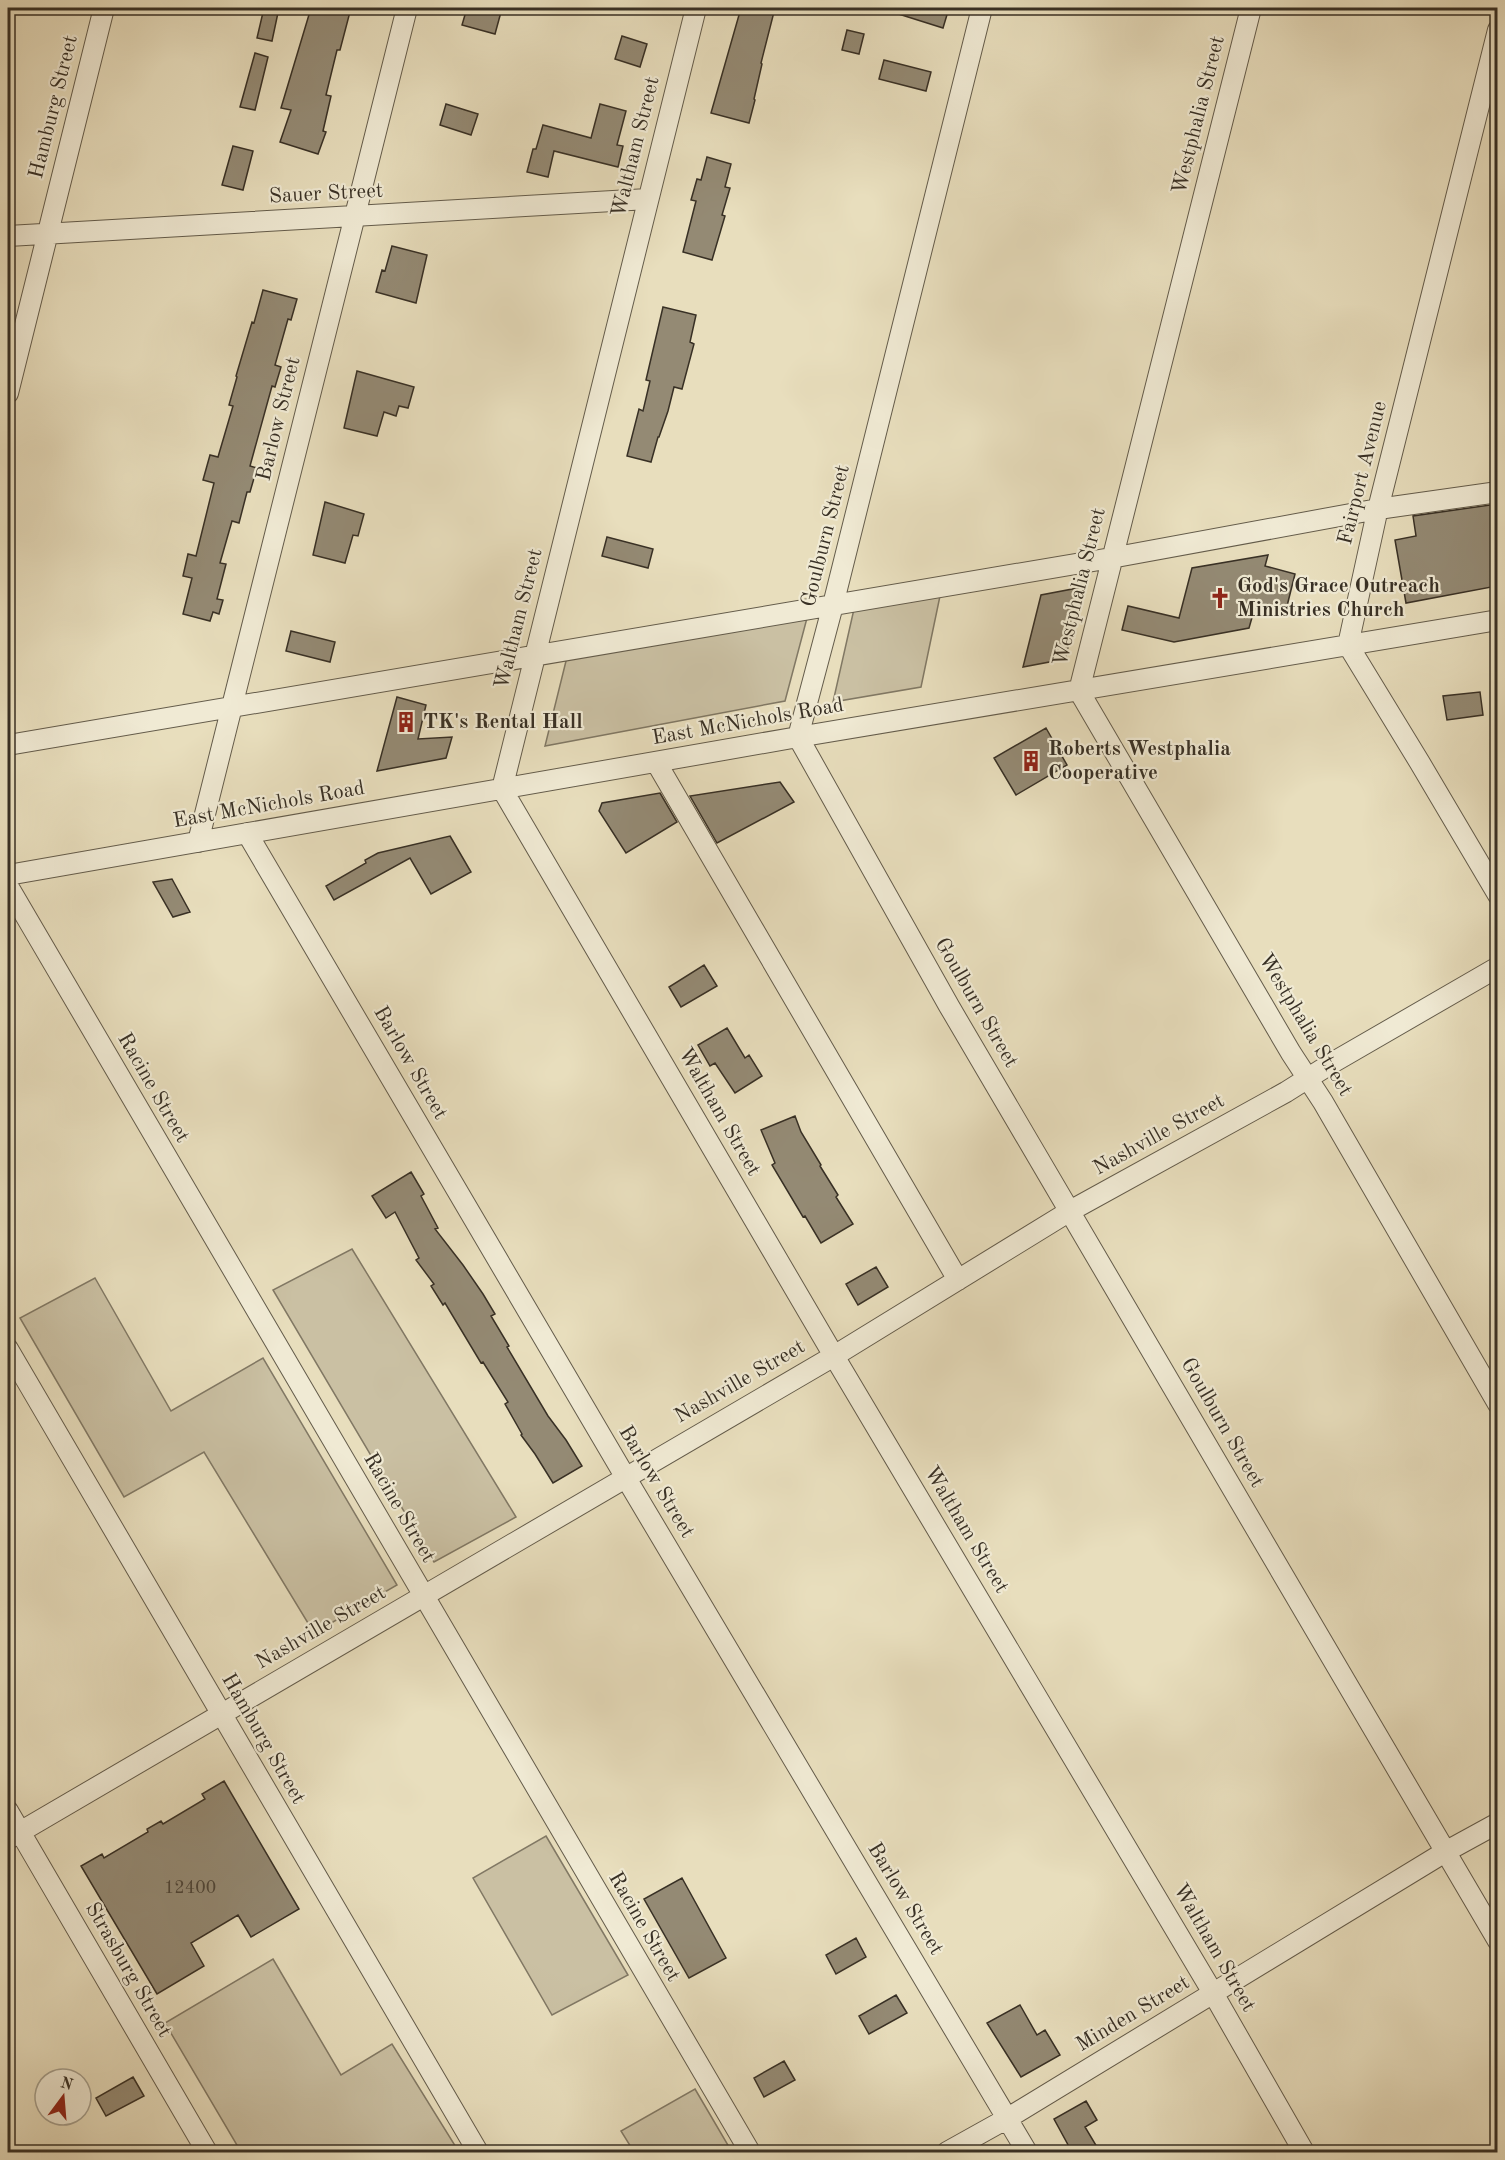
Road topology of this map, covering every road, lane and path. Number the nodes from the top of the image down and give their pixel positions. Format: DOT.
graph roads {
  1 [pos="104,8"];
  2 [pos="407,8"];
  3 [pos="696,8"];
  4 [pos="982,8"];
  5 [pos="1251,8"];
  6 [pos="1497,30"];
  7 [pos="648,199"];
  8 [pos="355,217"];
  9 [pos="47,234"];
  10 [pos="8,236"];
  11 [pos="8,393"];
  12 [pos="1497,492"];
  13 [pos="1378,509"];
  14 [pos="1111,558"];
  15 [pos="833,605"];
  16 [pos="1497,620"];
  17 [pos="1348,645"];
  18 [pos="535,655"];
  19 [pos="1079,691"];
  20 [pos="231,708"];
  21 [pos="798,737"];
  22 [pos="8,745"];
  23 [pos="656,762"];
  24 [pos="502,789"];
  25 [pos="247,833"];
  26 [pos="198,842"];
  27 [pos="8,875"];
  28 [pos="8,886"];
  29 [pos="1497,895"];
  30 [pos="1497,967"];
  31 [pos="1308,1079"];
  32 [pos="1070,1211"];
  33 [pos="958,1280"];
  34 [pos="8,1349"];
  35 [pos="834,1356"];
  36 [pos="1497,1404"];
  37 [pos="626,1478"];
  38 [pos="423,1596"];
  39 [pos="221,1714"];
  40 [pos="8,1811"];
  41 [pos="1497,1823"];
  42 [pos="14,1836"];
  43 [pos="1446,1852"];
  44 [pos="1497,1941"];
  45 [pos="1213,1993"];
  46 [pos="1008,2118"];
  47 [pos="207,2152"];
  48 [pos="478,2152"];
  49 [pos="750,2152"];
  50 [pos="947,2152"];
  51 [pos="1027,2152"];
  52 [pos="1304,2152"];
  1 -- 9 [label="street, Hamburg Street"];
  2 -- 8 [label="street, Barlow Street"];
  3 -- 7 [label="street, Waltham Street"];
  4 -- 15 [label="street, Goulburn Street"];
  5 -- 14 [label="street, Westphalia Street"];
  6 -- 13 [label="street, Fairport Avenue"];
  7 -- 8 [label="street, Sauer Street"];
  7 -- 18 [label="street, Waltham Street"];
  8 -- 9 [label="street, Sauer Street"];
  8 -- 20 [label="street, Barlow Street"];
  9 -- 10 [label="street, Sauer Street"];
  9 -- 11 [label="street, Hamburg Street"];
  12 -- 13 [label="street"];
  13 -- 14 [label="street"];
  13 -- 17 [label="street, Fairport Avenue"];
  14 -- 15 [label="street"];
  14 -- 19 [label="street, Westphalia Street"];
  15 -- 18 [label="street"];
  15 -- 21 [label="street, Goulburn Street"];
  16 -- 17 [label="street, East McNichols Road"];
  17 -- 19 [label="street, East McNichols Road"];
  17 -- 29 [label="street"];
  18 -- 20 [label="street"];
  18 -- 24 [label="street, Waltham Street"];
  19 -- 21 [label="street, East McNichols Road"];
  19 -- 31 [label="street, Westphalia Street"];
  20 -- 22 [label="street"];
  20 -- 26 [label="street, Barlow Street"];
  21 -- 23 [label="street, East McNichols Road"];
  21 -- 32 [label="street, Goulburn Street"];
  23 -- 24 [label="street, East McNichols Road"];
  23 -- 33 [label="street"];
  24 -- 25 [label="street, East McNichols Road"];
  24 -- 35 [label="street, Waltham Street"];
  25 -- 26 [label="street, East McNichols Road"];
  25 -- 37 [label="street, Barlow Street"];
  26 -- 27 [label="street, East McNichols Road"];
  28 -- 38 [label="street, Racine Street"];
  30 -- 31 [label="street, Nashville Street"];
  31 -- 32 [label="street, Nashville Street"];
  31 -- 36 [label="street, Westphalia Street"];
  32 -- 33 [label="street, Nashville Street"];
  32 -- 43 [label="street, Goulburn Street"];
  33 -- 35 [label="street, Nashville Street"];
  34 -- 39 [label="street, Hamburg Street"];
  35 -- 37 [label="street, Nashville Street"];
  35 -- 45 [label="street, Waltham Street"];
  37 -- 38 [label="street, Nashville Street"];
  37 -- 46 [label="street, Barlow Street"];
  38 -- 39 [label="street, Nashville Street"];
  38 -- 49 [label="street, Racine Street"];
  39 -- 42 [label="street, Nashville Street"];
  39 -- 48 [label="street, Hamburg Street"];
  40 -- 42 [label="street, Strasburg Street"];
  41 -- 43 [label="street, Minden Street"];
  42 -- 47 [label="street, Strasburg Street"];
  43 -- 44 [label="street, Goulburn Street"];
  43 -- 45 [label="street, Minden Street"];
  45 -- 46 [label="street, Minden Street"];
  45 -- 52 [label="street, Waltham Street"];
  46 -- 50 [label="street, Minden Street"];
  46 -- 51 [label="street, Barlow Street"];
}
